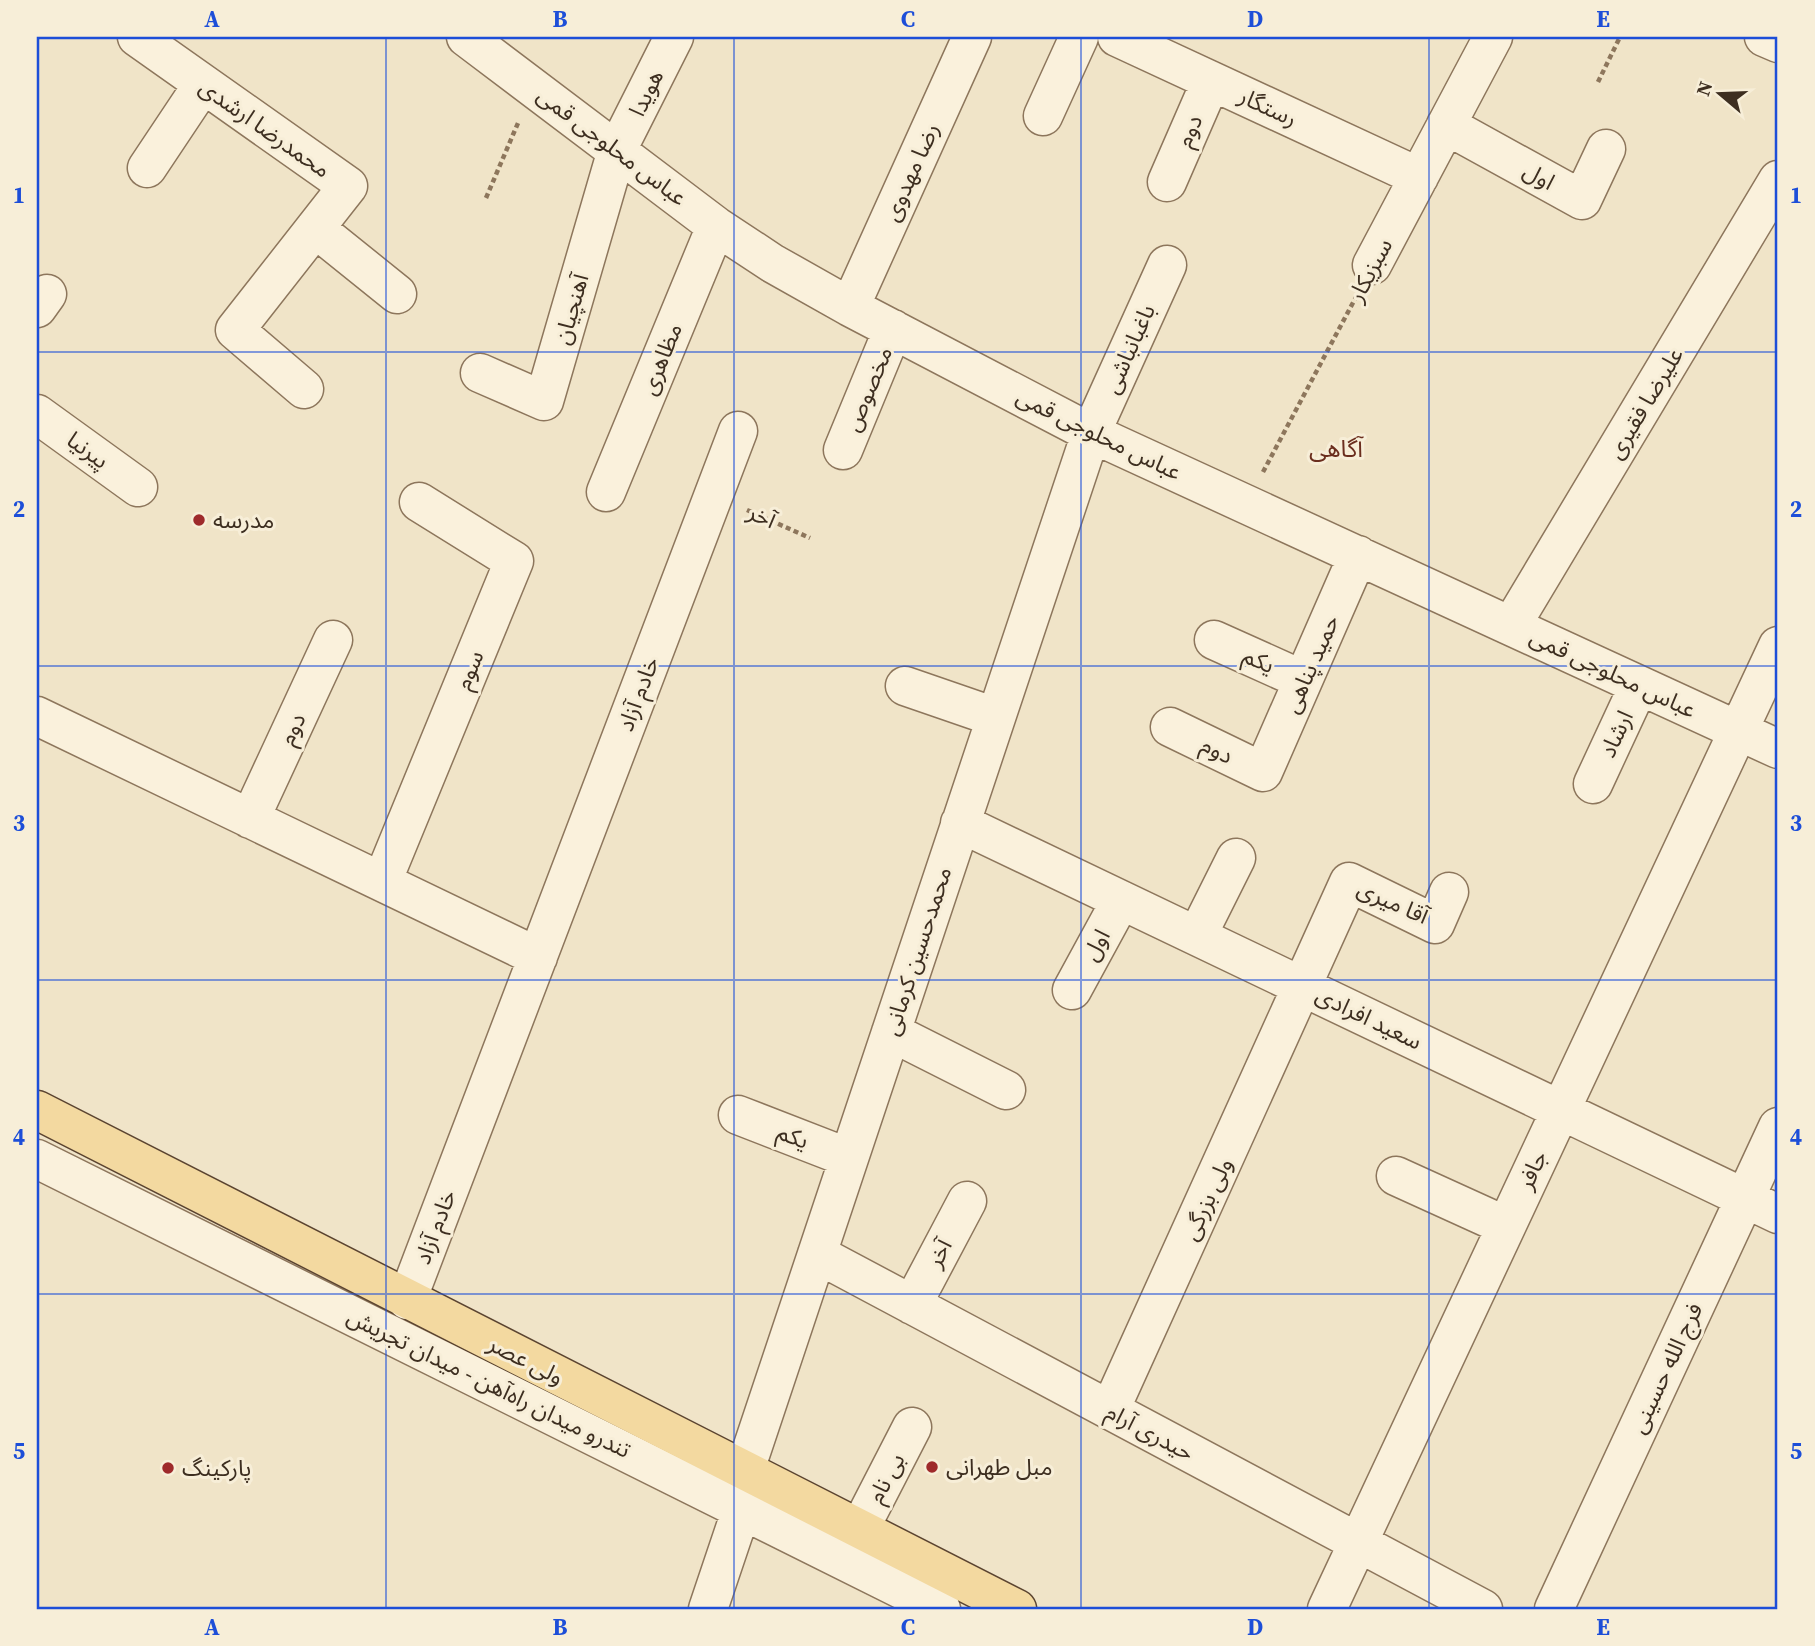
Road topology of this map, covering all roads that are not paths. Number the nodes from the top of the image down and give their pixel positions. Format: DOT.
graph roads {
  1 [pos="137,37"];
  2 [pos="466,37"];
  3 [pos="674,37"];
  4 [pos="972,37"];
  5 [pos="1079,37"];
  6 [pos="1117,37"];
  7 [pos="1493,37"];
  8 [pos="1764,37"];
  9 [pos="1778,43"];
  10 [pos="1211,81"];
  11 [pos="203,84"];
  12 [pos="1043,116"];
  13 [pos="1447,125"];
  14 [pos="1606,149"];
  15 [pos="617,150"];
  16 [pos="147,168"];
  17 [pos="1419,177"];
  18 [pos="1778,180"];
  19 [pos="1167,182"];
  20 [pos="716,226"];
  21 [pos="315,228"];
  22 [pos="1167,265"];
  23 [pos="1373,265"];
  24 [pos="397,294"];
  25 [pos="850,307"];
  26 [pos="893,329"];
  27 [pos="480,373"];
  28 [pos="304,389"];
  29 [pos="37,414"];
  30 [pos="738,431"];
  31 [pos="1091,433"];
  32 [pos="843,450"];
  33 [pos="138,487"];
  34 [pos="606,492"];
  35 [pos="419,502"];
  36 [pos="1358,555"];
  37 [pos="1511,626"];
  38 [pos="333,640"];
  39 [pos="1214,640"];
  40 [pos="1778,646"];
  41 [pos="1303,680"];
  42 [pos="1639,685"];
  43 [pos="905,686"];
  44 [pos="37,716"];
  45 [pos="996,717"];
  46 [pos="1170,727"];
  47 [pos="1736,730"];
  48 [pos="1778,750"];
  49 [pos="1264,772"];
  50 [pos="1593,783"];
  51 [pos="250,819"];
  52 [pos="960,823"];
  53 [pos="1237,858"];
  54 [pos="382,882"];
  55 [pos="1449,892"];
  56 [pos="1121,900"];
  57 [pos="1197,936"];
  58 [pos="538,957"];
  59 [pos="1304,987"];
  60 [pos="1072,990"];
  61 [pos="891,1031"];
  62 [pos="1006,1090"];
  63 [pos="37,1110"];
  64 [pos="1560,1110"];
  65 [pos="738,1115"];
  66 [pos="1778,1127"];
  67 [pos="849,1158"];
  68 [pos="37,1159"];
  69 [pos="1396,1176"];
  70 [pos="967,1201"];
  71 [pos="1762,1206"];
  72 [pos="1506,1226"];
  73 [pos="817,1254"];
  74 [pos="407,1300"];
  75 [pos="912,1305"];
  76 [pos="1110,1410"];
  77 [pos="912,1427"];
  78 [pos="745,1470"];
  79 [pos="742,1508"];
  80 [pos="859,1530"];
  81 [pos="1358,1543"];
  82 [pos="708,1609"];
  83 [pos="941,1609"];
  84 [pos="1017,1609"];
  85 [pos="1328,1609"];
  86 [pos="1483,1609"];
  87 [pos="1554,1609"];
  1 -- 11 [label="street, محمدرضا ارشدی"];
  2 -- 15 [label="street, عباس محلوجی قمی"];
  3 -- 15 [label="street, هویدا"];
  4 -- 25 [label="street, رضا مهدوی"];
  5 -- 12 [label="street"];
  6 -- 10 [label="street, رستگار"];
  7 -- 13 [label="street, سبزیکار"];
  8 -- 9 [label="street"];
  10 -- 17 [label="street, رستگار"];
  10 -- 19 [label="street, دوم"];
  11 -- 16 [label="street"];
  11 -- 21 [label="street, محمدرضا ارشدی"];
  13 -- 14 [label="street, اول"];
  13 -- 17 [label="street, سبزیکار"];
  15 -- 20 [label="street, عباس محلوجی قمی"];
  15 -- 27 [label="street, آهنچیان"];
  17 -- 23 [label="street, سبزیکار"];
  18 -- 37 [label="street, علیرضا فقیری"];
  20 -- 25 [label="street, عباس محلوجی قمی"];
  20 -- 34 [label="street, مظاهری"];
  21 -- 24 [label="street"];
  21 -- 28 [label="street, محمدرضا ارشدی"];
  22 -- 31 [label="street, باغبانباشی"];
  25 -- 26 [label="street, عباس محلوجی قمی"];
  26 -- 31 [label="street, عباس محلوجی قمی"];
  26 -- 32 [label="street, مخصوص"];
  29 -- 33 [label="street, پیرنیا"];
  30 -- 58 [label="street, خادم آزاد"];
  31 -- 36 [label="street, عباس محلوجی قمی"];
  31 -- 45 [label="street, محمدحسین کرمانی"];
  35 -- 54 [label="street, سوم"];
  36 -- 37 [label="street, عباس محلوجی قمی"];
  36 -- 41 [label="street, حمید پناهی"];
  37 -- 42 [label="street, عباس محلوجی قمی"];
  38 -- 51 [label="street, دوم"];
  39 -- 41 [label="street, یکم"];
  40 -- 47 [label="street, جافر"];
  41 -- 49 [label="street, حمید پناهی"];
  42 -- 47 [label="street, عباس محلوجی قمی"];
  42 -- 50 [label="street, ارشاد"];
  43 -- 45 [label="street"];
  44 -- 51 [label="street"];
  45 -- 52 [label="street, محمدحسین کرمانی"];
  46 -- 49 [label="street, دوم"];
  47 -- 48 [label="street, عباس محلوجی قمی"];
  47 -- 64 [label="street, جافر"];
  51 -- 54 [label="street"];
  52 -- 56 [label="street, سعید افرادی"];
  52 -- 61 [label="street, محمدحسین کرمانی"];
  53 -- 57 [label="street"];
  54 -- 58 [label="street"];
  55 -- 59 [label="street, آقا میری"];
  56 -- 57 [label="street, سعید افرادی"];
  56 -- 60 [label="street, اول"];
  57 -- 59 [label="street, سعید افرادی"];
  58 -- 74 [label="street, خادم آزاد"];
  59 -- 64 [label="street, سعید افرادی"];
  59 -- 76 [label="street, ولی بزرگی"];
  61 -- 62 [label="street"];
  61 -- 67 [label="street, محمدحسین کرمانی"];
  63 -- 74 [label="main road, ولی عصر"];
  64 -- 71 [label="street, سعید افرادی"];
  64 -- 72 [label="street, جافر"];
  65 -- 67 [label="street, یکم"];
  66 -- 71 [label="street, فرج الله حسینی"];
  67 -- 73 [label="street, محمدحسین کرمانی"];
  68 -- 79 [label="street, تندرو میدان راه‌آهن - میدان تجریش"];
  69 -- 72 [label="street"];
  70 -- 75 [label="street, آخر"];
  71 -- 87 [label="street, فرج الله حسینی"];
  72 -- 81 [label="street, جافر"];
  73 -- 75 [label="street, حیدری آرام"];
  73 -- 78 [label="street, محمدحسین کرمانی"];
  74 -- 78 [label="main road, ولی عصر"];
  75 -- 76 [label="street, حیدری آرام"];
  76 -- 81 [label="street, حیدری آرام"];
  77 -- 80 [label="street, بی نام"];
  78 -- 79 [label="street, محمدحسین کرمانی"];
  78 -- 80 [label="main road, ولی عصر"];
  79 -- 82 [label="street, محمدحسین کرمانی"];
  79 -- 83 [label="street, تندرو میدان راه‌آهن - میدان تجریش"];
  80 -- 84 [label="main road, ولی عصر"];
  81 -- 85 [label="street, جافر"];
  81 -- 86 [label="street, حیدری آرام"];
}
